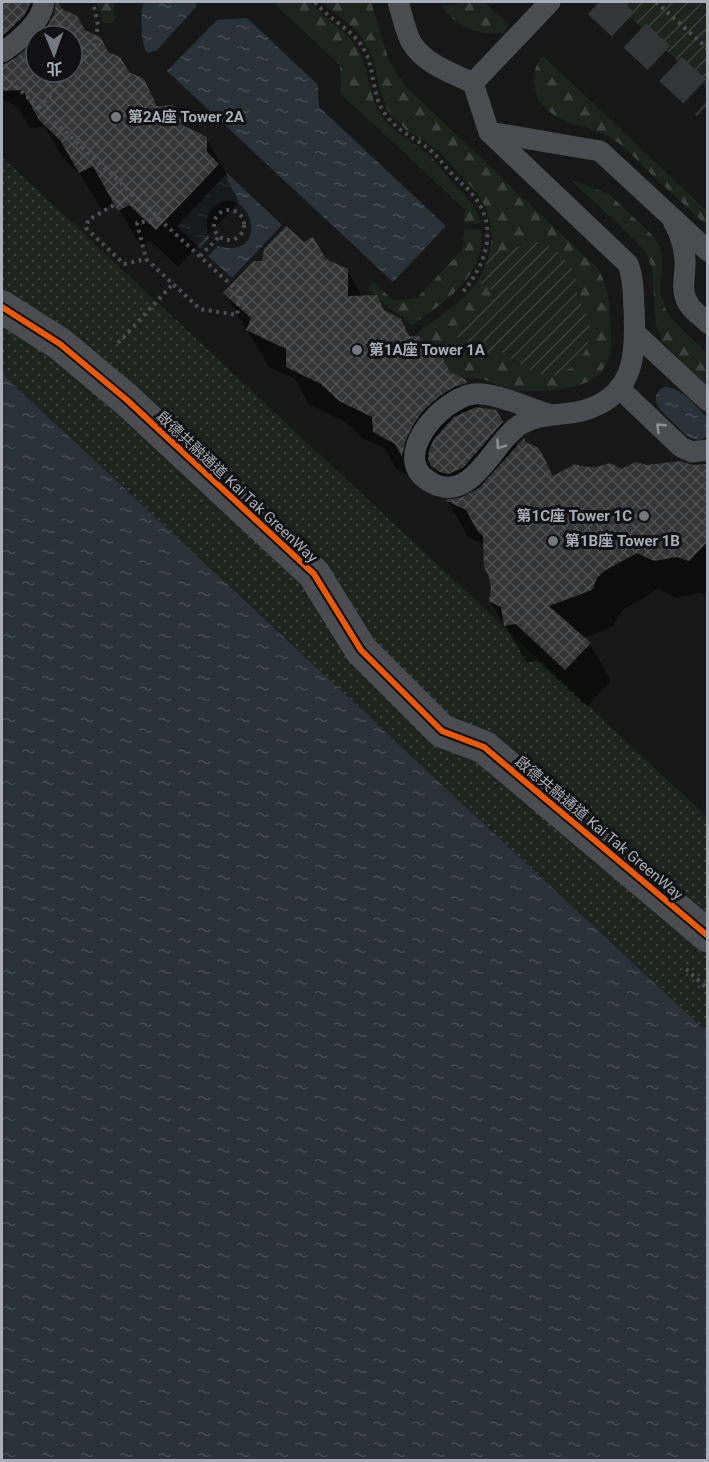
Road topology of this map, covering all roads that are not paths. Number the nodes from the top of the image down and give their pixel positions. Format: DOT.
graph roads {
  1 [pos="44,2"];
  2 [pos="398,2"];
  3 [pos="550,2"];
  4 [pos="2,52"];
  5 [pos="473,83"];
  6 [pos="489,132"];
  7 [pos="671,217"];
  8 [pos="708,251"];
  9 [pos="2,307"];
  10 [pos="708,323"];
  11 [pos="635,333"];
  12 [pos="619,388"];
  13 [pos="708,401"];
  14 [pos="548,414"];
  15 [pos="708,450"];
  16 [pos="708,936"];
  1 -- 4 [label="lane"];
  2 -- 5 [label="lane"];
  3 -- 5 [label="lane"];
  5 -- 6 [label="lane"];
  6 -- 7 [label="lane"];
  6 -- 11 [label="lane"];
  7 -- 8 [label="lane"];
  7 -- 10 [label="lane"];
  9 -- 16 [label="street, 啟德共融通道 Kai Tak GreenWay"];
  11 -- 12 [label="lane"];
  11 -- 13 [label="lane"];
  12 -- 14 [label="lane"];
  15 -- 12 [label="lane, one-way"];
  14 -- 14 [label="lane, one-way"];
}
